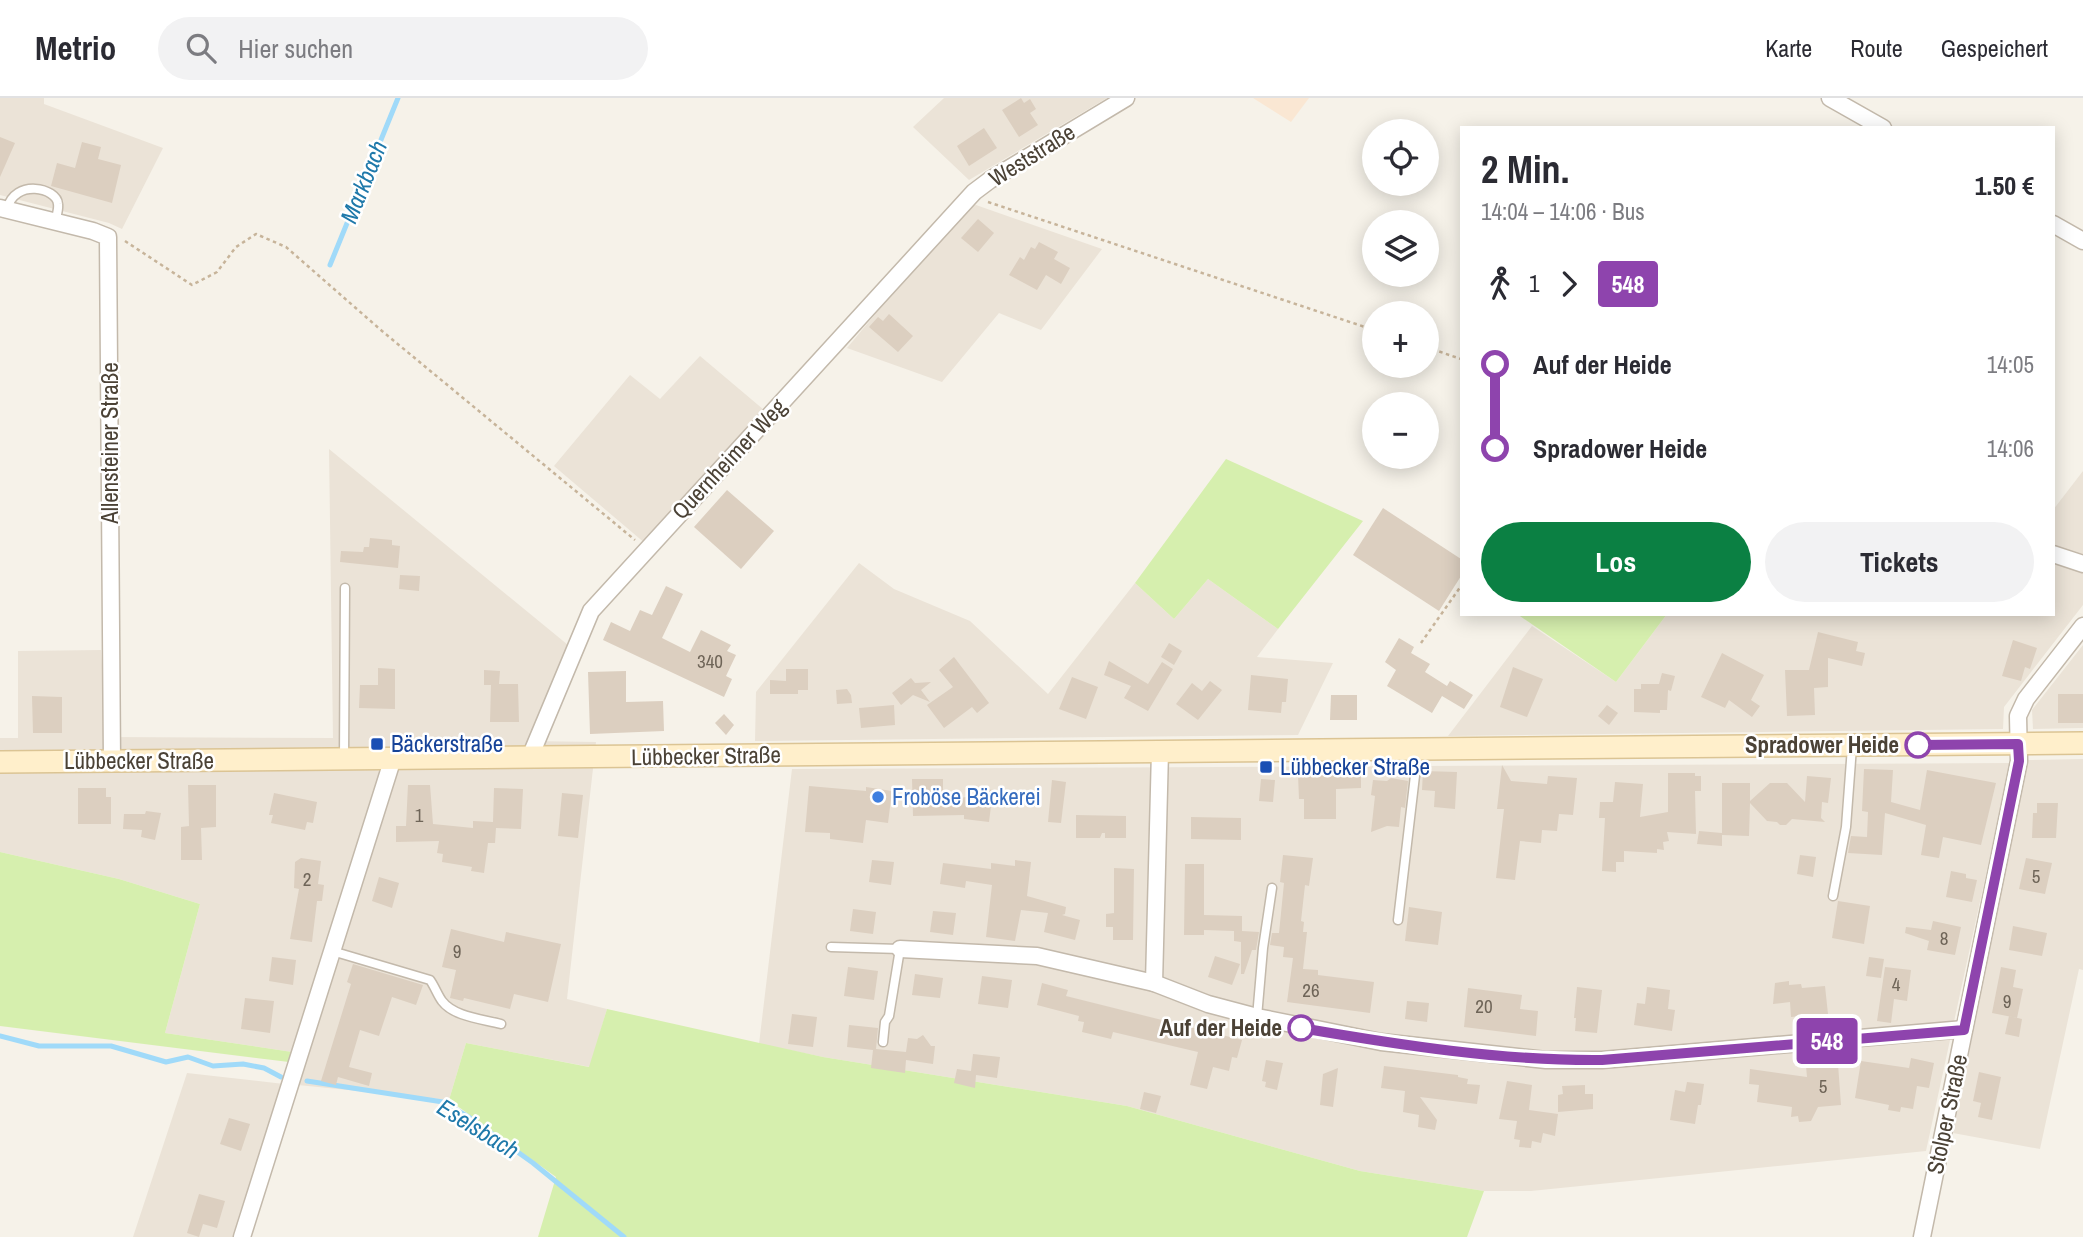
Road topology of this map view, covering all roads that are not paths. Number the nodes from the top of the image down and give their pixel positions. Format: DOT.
graph roads {
  1 [pos="1126,98"];
  2 [pos="1830,98"];
  3 [pos="1879,126"];
  4 [pos="974,192"];
  5 [pos="4,208"];
  6 [pos="56,221"];
  7 [pos="2055,225"];
  8 [pos="2083,242"];
  9 [pos="2055,555"];
  10 [pos="2083,564"];
  11 [pos="345,588"];
  12 [pos="2083,626"];
  13 [pos="2083,743"];
  14 [pos="2018,744"];
  15 [pos="1852,746"];
  16 [pos="1418,750"];
  17 [pos="1160,751"];
  18 [pos="530,757"];
  19 [pos="393,758"];
  20 [pos="344,759"];
  21 [pos="111,761"];
  22 [pos="0,762"];
  23 [pos="1272,888"];
  24 [pos="1833,897"];
  25 [pos="1398,920"];
  26 [pos="831,947"];
  27 [pos="900,949"];
  28 [pos="332,951"];
  29 [pos="1154,983"];
  30 [pos="1257,1017"];
  31 [pos="501,1024"];
  32 [pos="1964,1030"];
  33 [pos="883,1042"];
  34 [pos="242,1237"];
  35 [pos="1922,1237"];
  1 -- 4 [label="street, Weststraße"];
  2 -- 3 [label="street"];
  4 -- 18 [label="street, Quernheimer Weg"];
  5 -- 6 [label="street"];
  5 -- 6 [label="lane"];
  6 -- 21 [label="street, Allensteiner Straße"];
  7 -- 8 [label="street"];
  9 -- 10 [label="street"];
  11 -- 20 [label="lane"];
  12 -- 14 [label="street, Stolper Straße"];
  13 -- 14 [label="main road, Lübbecker Straße"];
  14 -- 15 [label="main road, Lübbecker Straße"];
  14 -- 32 [label="street, Stolper Straße"];
  15 -- 16 [label="main road, Lübbecker Straße"];
  15 -- 24 [label="lane"];
  16 -- 17 [label="main road, Lübbecker Straße"];
  16 -- 25 [label="lane"];
  17 -- 18 [label="main road, Lübbecker Straße"];
  17 -- 29 [label="street"];
  18 -- 19 [label="main road, Lübbecker Straße"];
  19 -- 20 [label="main road, Lübbecker Straße"];
  19 -- 28 [label="street"];
  20 -- 21 [label="main road, Lübbecker Straße"];
  21 -- 22 [label="main road, Lübbecker Straße"];
  23 -- 30 [label="lane"];
  26 -- 27 [label="lane"];
  27 -- 29 [label="street"];
  27 -- 33 [label="lane"];
  28 -- 31 [label="lane"];
  28 -- 34 [label="street"];
  29 -- 30 [label="street"];
  30 -- 32 [label="street"];
  32 -- 35 [label="street, Stolper Straße"];
}
